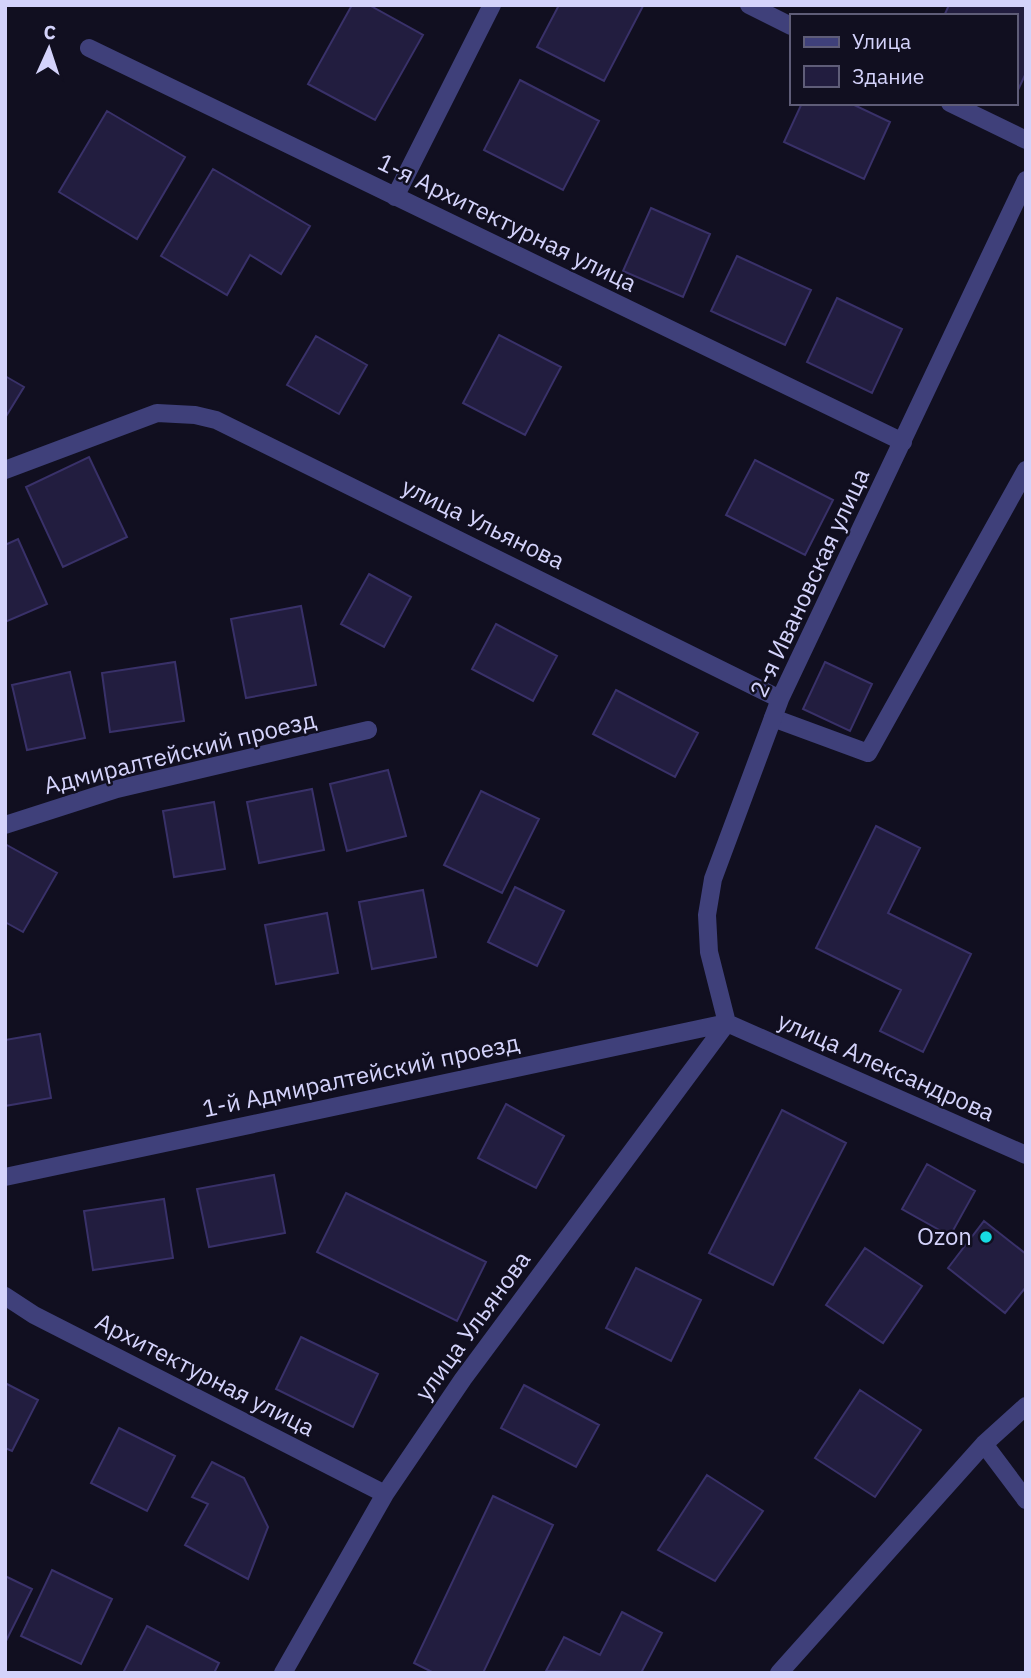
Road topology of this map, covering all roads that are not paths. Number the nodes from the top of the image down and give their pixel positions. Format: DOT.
graph roads {
  1 [pos="492,5"];
  2 [pos="749,5"];
  3 [pos="790,26"];
  4 [pos="89,48"];
  5 [pos="954,105"];
  6 [pos="1026,140"];
  7 [pos="1026,180"];
  8 [pos="395,197"];
  9 [pos="903,443"];
  10 [pos="5,470"];
  11 [pos="1026,470"];
  12 [pos="780,699"];
  13 [pos="774,718"];
  14 [pos="368,730"];
  15 [pos="5,825"];
  16 [pos="727,1023"];
  17 [pos="1026,1155"];
  18 [pos="5,1177"];
  19 [pos="5,1296"];
  20 [pos="1026,1406"];
  21 [pos="984,1444"];
  22 [pos="385,1494"];
  23 [pos="1026,1500"];
  24 [pos="283,1673"];
  25 [pos="779,1673"];
  1 -- 8 [label="street"];
  2 -- 3 [label="street"];
  4 -- 8 [label="street, 1-я Архитектурная улица"];
  5 -- 6 [label="street"];
  7 -- 9 [label="street, 2-я Ивановская улица"];
  8 -- 9 [label="street, 1-я Архитектурная улица"];
  9 -- 12 [label="street, 2-я Ивановская улица"];
  10 -- 12 [label="street, улица Ульянова"];
  11 -- 13 [label="street"];
  12 -- 13 [label="street, 2-я Ивановская улица"];
  13 -- 16 [label="street, 2-я Ивановская улица"];
  14 -- 15 [label="street, Адмиралтейский проезд"];
  16 -- 17 [label="street, улица Александрова"];
  16 -- 18 [label="street, 1-й Адмиралтейский проезд"];
  16 -- 22 [label="street, улица Ульянова"];
  19 -- 22 [label="street, Архитектурная улица"];
  20 -- 21 [label="street"];
  21 -- 23 [label="street"];
  21 -- 25 [label="street"];
  22 -- 24 [label="street, улица Ульянова"];
}
